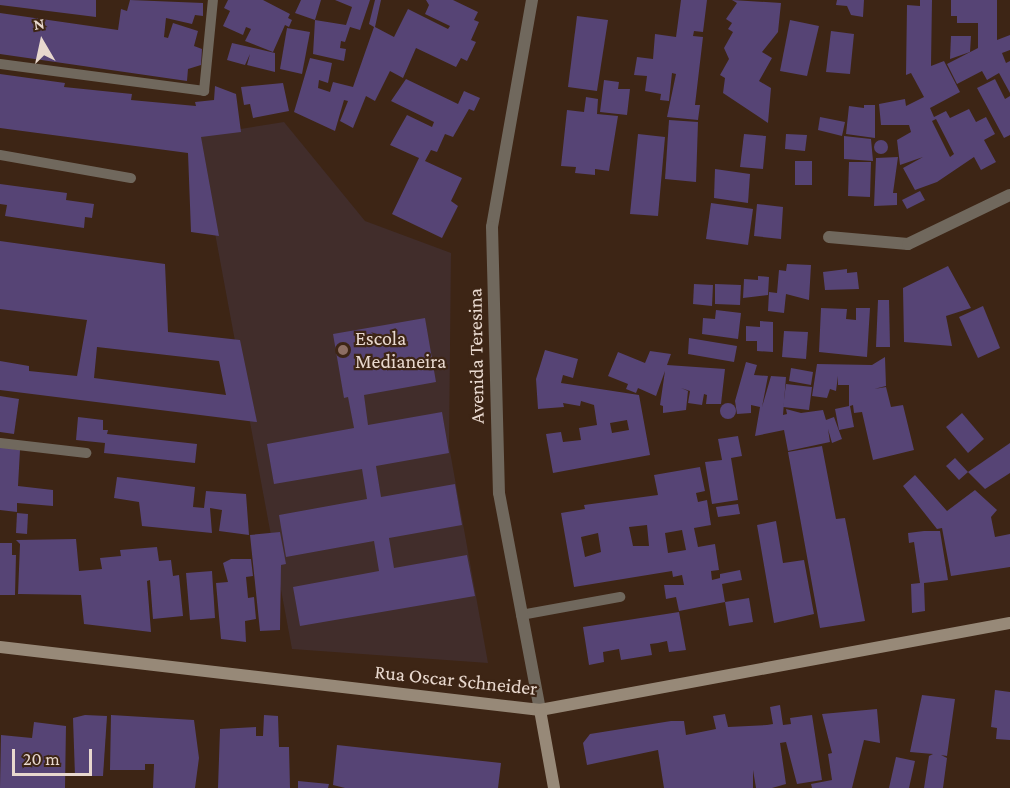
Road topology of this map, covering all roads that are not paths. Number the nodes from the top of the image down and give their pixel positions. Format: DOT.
graph roads {
  1 [pos="213,0"];
  2 [pos="532,0"];
  3 [pos="0,64"];
  4 [pos="0,155"];
  5 [pos="131,178"];
  6 [pos="1010,195"];
  7 [pos="829,237"];
  8 [pos="0,442"];
  9 [pos="86,453"];
  10 [pos="620,597"];
  11 [pos="522,615"];
  12 [pos="1010,623"];
  13 [pos="0,647"];
  14 [pos="540,711"];
  15 [pos="554,788"];
  1 -- 3 [label="lane"];
  2 -- 11 [label="street, Avenida Teresina"];
  4 -- 5 [label="lane"];
  6 -- 7 [label="street"];
  8 -- 9 [label="lane"];
  10 -- 11 [label="lane"];
  11 -- 14 [label="street, Avenida Teresina"];
  12 -- 14 [label="street, Rua Oscar Schneider"];
  13 -- 14 [label="street, Rua Oscar Schneider"];
  14 -- 15 [label="street"];
}
